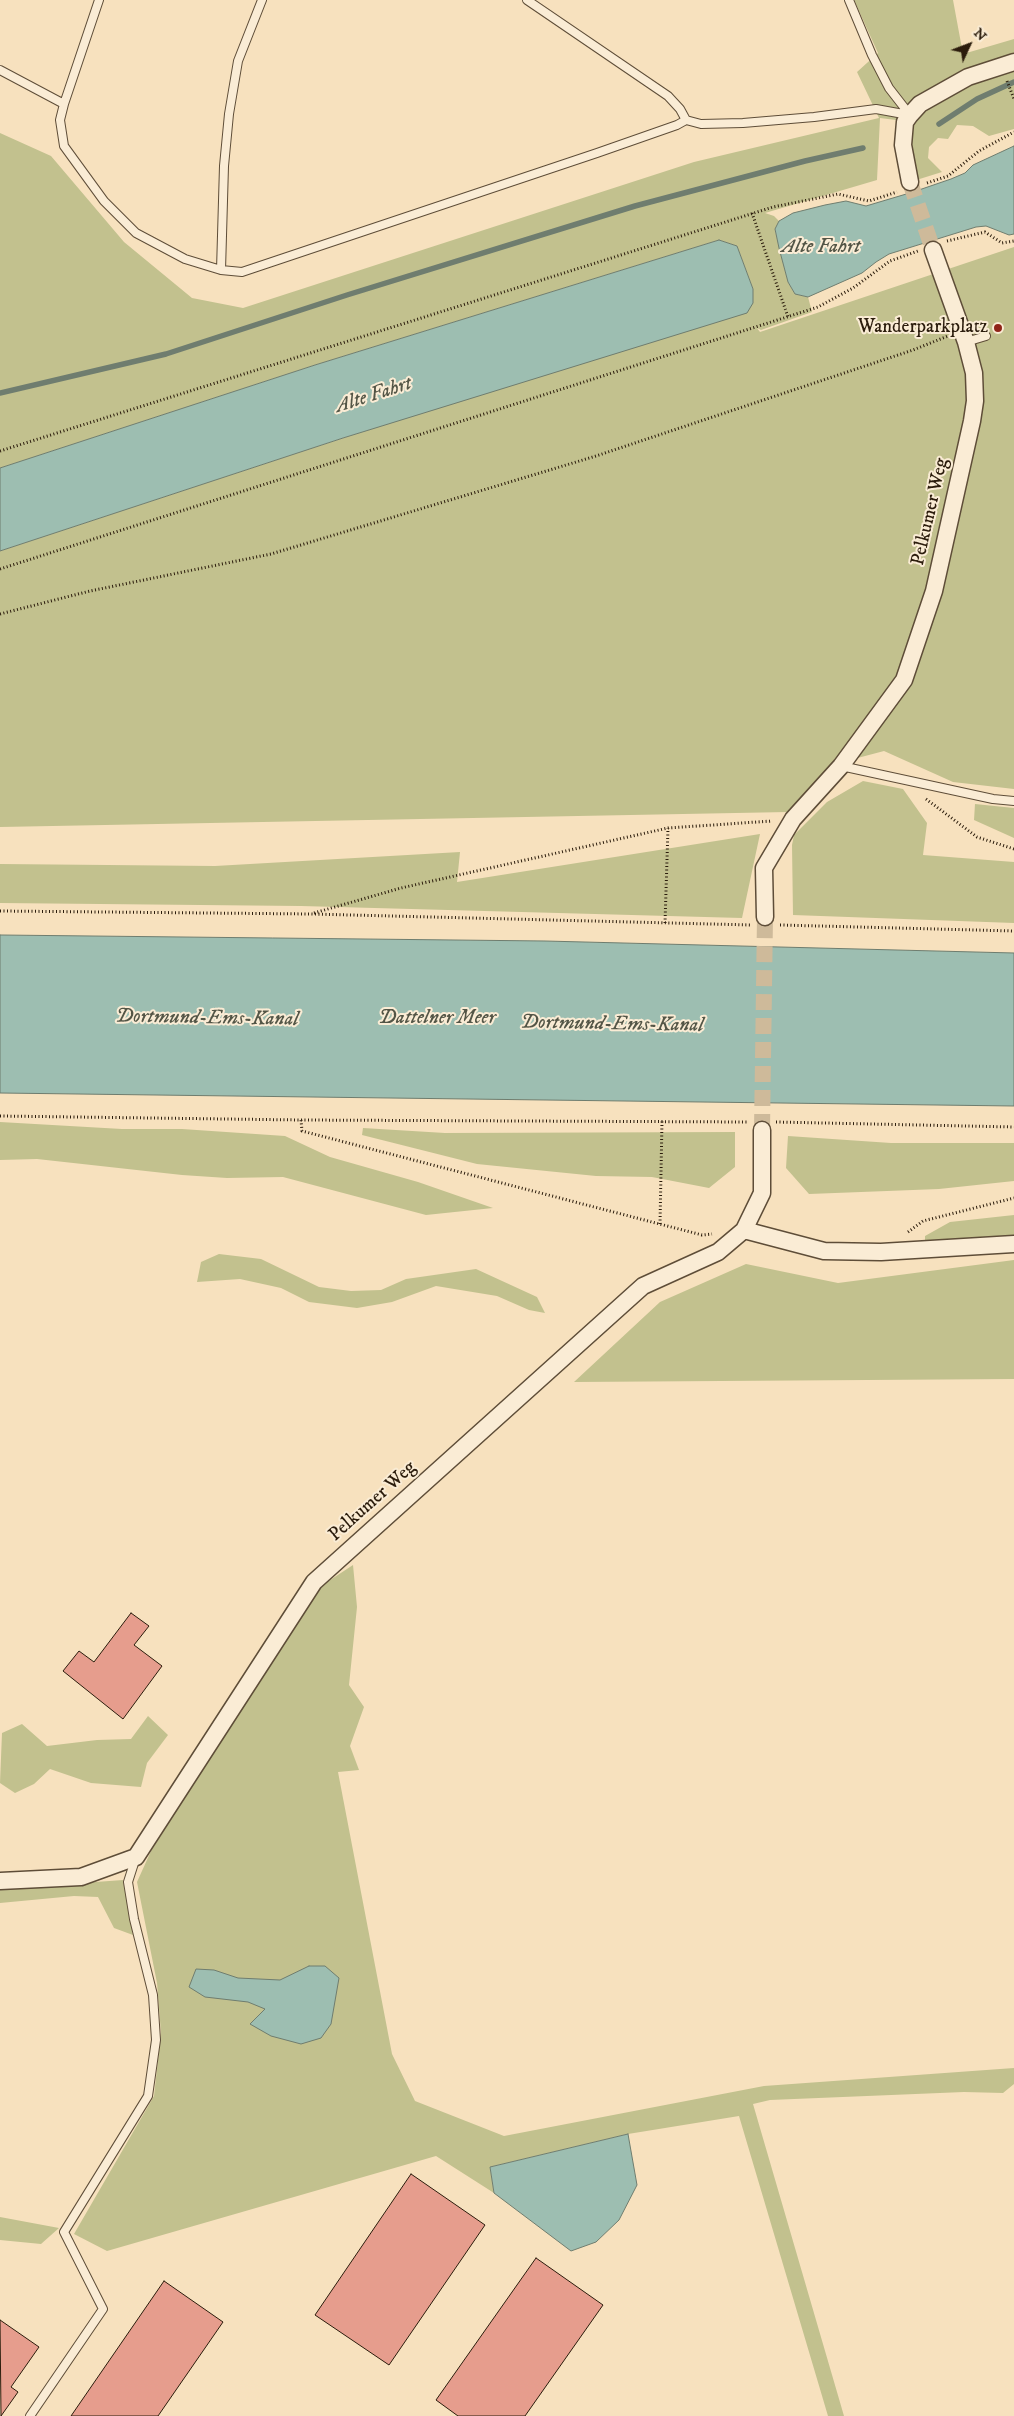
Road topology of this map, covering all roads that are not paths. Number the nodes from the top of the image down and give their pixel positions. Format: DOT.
graph roads {
  1 [pos="99,0"];
  2 [pos="262,0"];
  3 [pos="527,0"];
  4 [pos="848,0"];
  5 [pos="1014,62"];
  6 [pos="0,70"];
  7 [pos="64,104"];
  8 [pos="910,115"];
  9 [pos="686,120"];
  10 [pos="910,182"];
  11 [pos="932,247"];
  12 [pos="222,270"];
  13 [pos="964,336"];
  14 [pos="986,336"];
  15 [pos="841,766"];
  16 [pos="1014,801"];
  17 [pos="765,922"];
  18 [pos="762,1125"];
  19 [pos="744,1230"];
  20 [pos="1014,1244"];
  21 [pos="136,1858"];
  22 [pos="0,1881"];
  23 [pos="30,2416"];
  1 -- 7 [label="lane"];
  2 -- 12 [label="lane"];
  3 -- 9 [label="lane"];
  4 -- 8 [label="lane"];
  5 -- 8 [label="street"];
  6 -- 7 [label="lane"];
  7 -- 12 [label="lane"];
  8 -- 9 [label="lane"];
  8 -- 10 [label="street"];
  9 -- 12 [label="lane"];
  11 -- 13 [label="street, Pelkumer Weg"];
  13 -- 14 [label="lane"];
  13 -- 15 [label="street, Pelkumer Weg"];
  15 -- 16 [label="lane"];
  15 -- 17 [label="street, Pelkumer Weg"];
  18 -- 19 [label="street, Pelkumer Weg"];
  19 -- 20 [label="street"];
  19 -- 21 [label="street, Pelkumer Weg"];
  21 -- 22 [label="street"];
  21 -- 23 [label="lane"];
}
